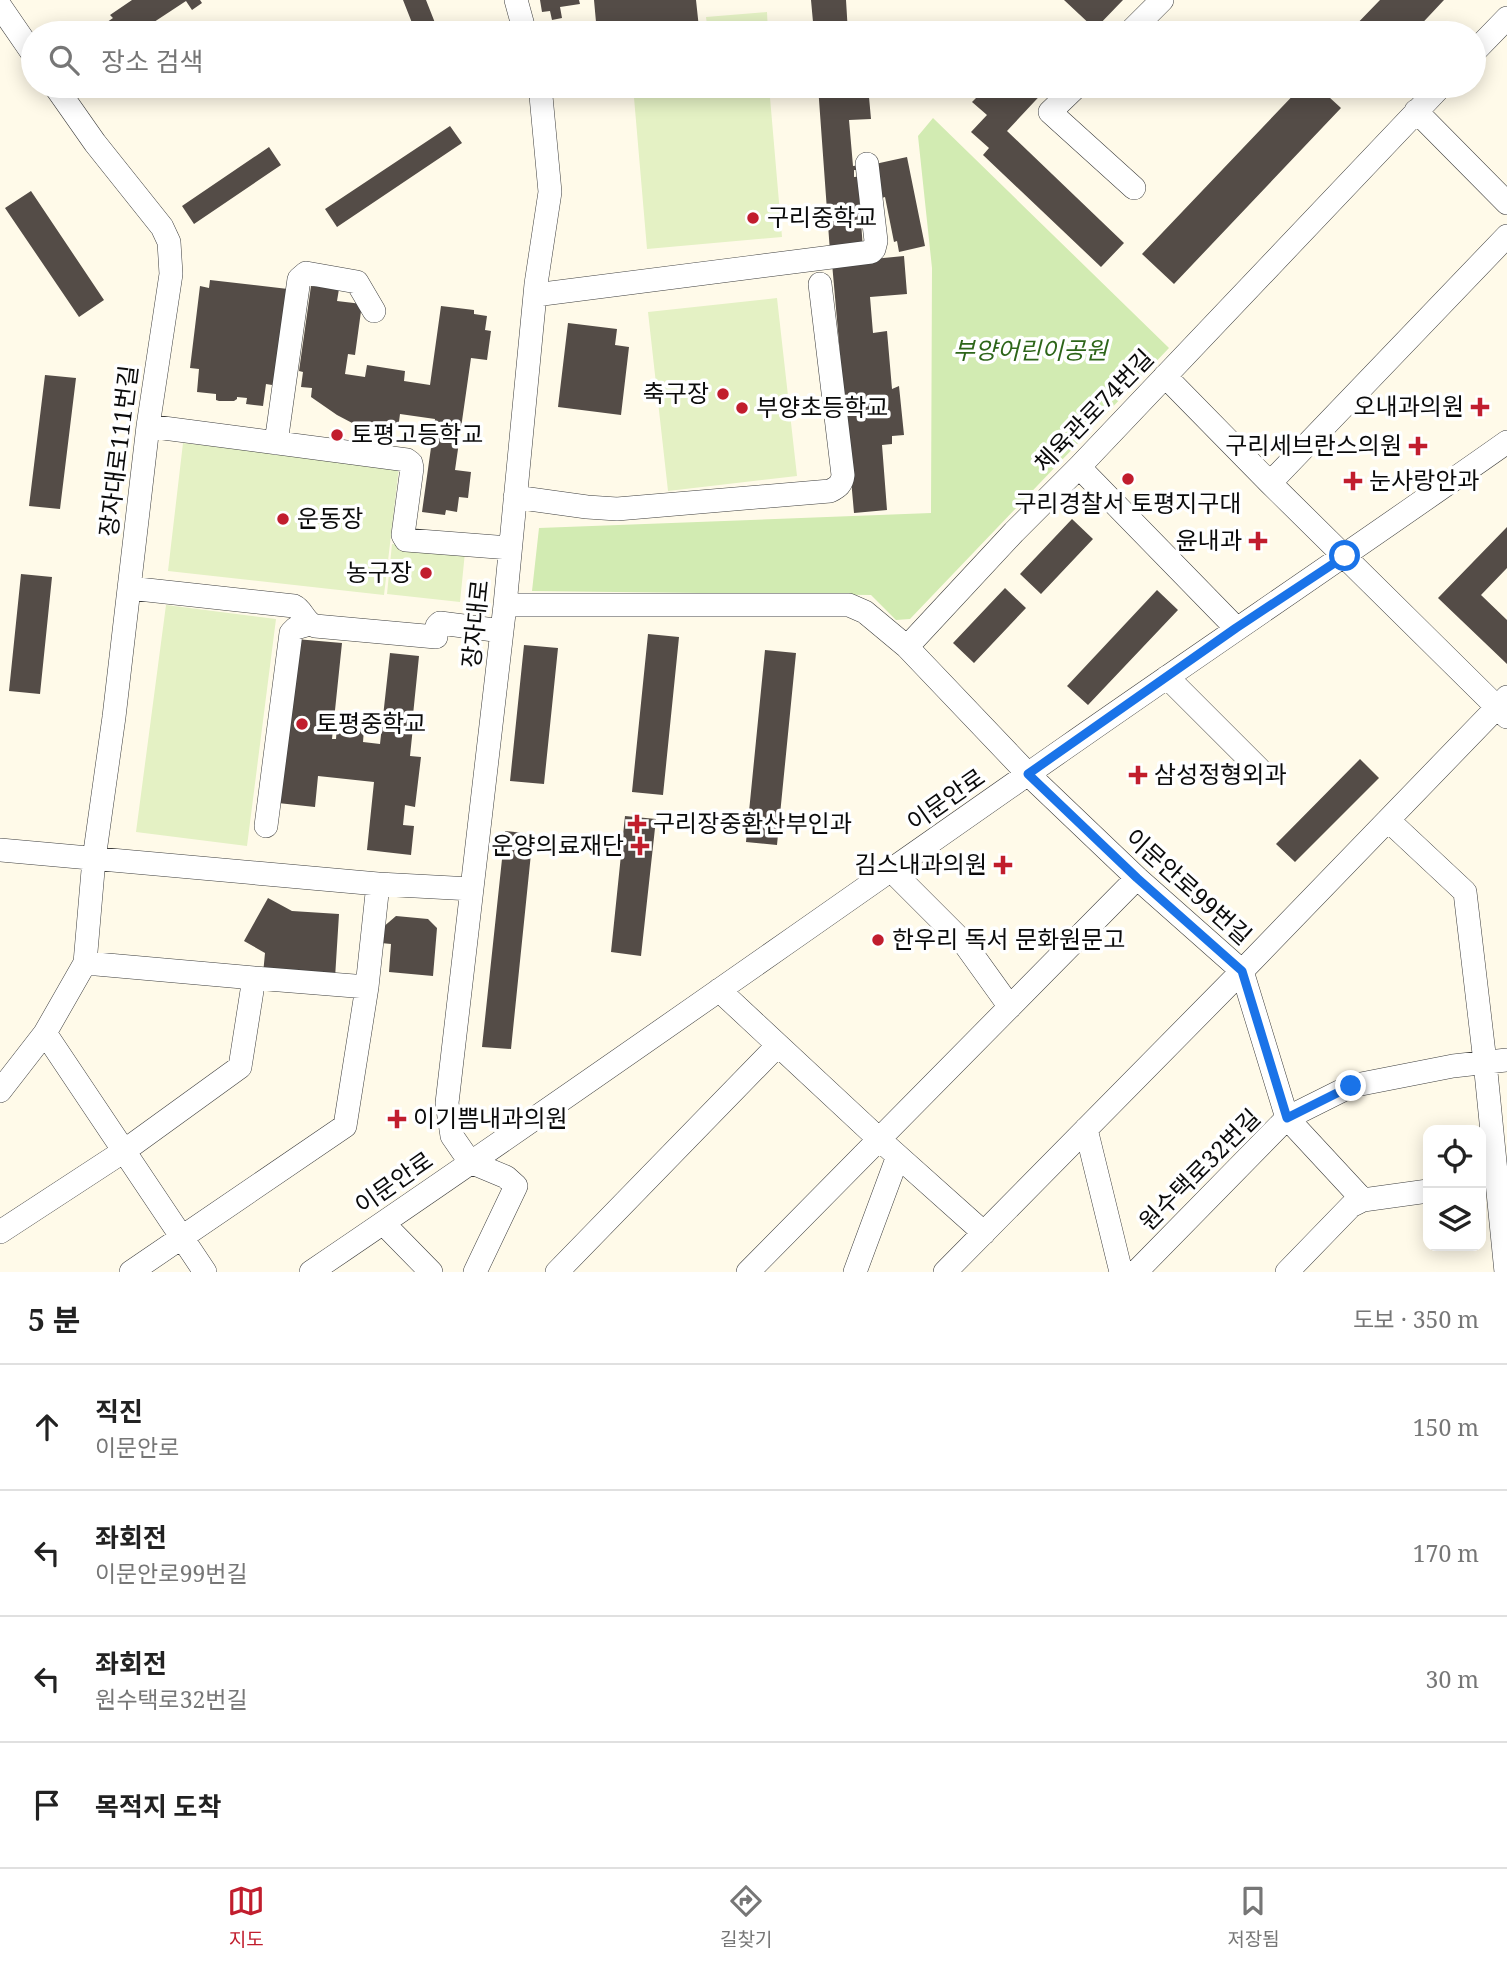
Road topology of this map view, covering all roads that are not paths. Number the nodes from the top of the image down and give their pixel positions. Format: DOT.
graph roads {
  1 [pos="516,0"];
  2 [pos="1162,0"];
  3 [pos="0,6"];
  4 [pos="1507,18"];
  5 [pos="522,21"];
  6 [pos="1141,21"];
  7 [pos="21,37"];
  8 [pos="1486,40"];
  9 [pos="63,98"];
  10 [pos="541,98"];
  11 [pos="1065,98"];
  12 [pos="1429,98"];
  13 [pos="1416,111"];
  14 [pos="867,164"];
  15 [pos="1134,188"];
  16 [pos="1507,203"];
  17 [pos="1507,236"];
  18 [pos="820,284"];
  19 [pos="535,295"];
  20 [pos="374,311"];
  21 [pos="1165,376"];
  22 [pos="148,426"];
  23 [pos="1507,442"];
  24 [pos="276,443"];
  25 [pos="1079,467"];
  26 [pos="1270,483"];
  27 [pos="515,497"];
  28 [pos="510,548"];
  29 [pos="1345,556"];
  30 [pos="129,588"];
  31 [pos="505,605"];
  32 [pos="310,624"];
  33 [pos="1236,628"];
  34 [pos="502,631"];
  35 [pos="907,647"];
  36 [pos="1167,677"];
  37 [pos="1504,707"];
  38 [pos="1259,769"];
  39 [pos="1028,774"];
  40 [pos="1388,820"];
  41 [pos="266,826"];
  42 [pos="0,850"];
  43 [pos="94,859"];
  44 [pos="891,870"];
  45 [pos="1137,878"];
  46 [pos="378,884"];
  47 [pos="472,888"];
  48 [pos="85,962"];
  49 [pos="1242,971"];
  50 [pos="254,978"];
  51 [pos="367,987"];
  52 [pos="719,990"];
  53 [pos="1010,1007"];
  54 [pos="44,1033"];
  55 [pos="778,1045"];
  56 [pos="1496,1061"];
  57 [pos="0,1091"];
  58 [pos="1287,1118"];
  59 [pos="1086,1129"];
  60 [pos="880,1140"];
  61 [pos="124,1151"];
  62 [pos="898,1156"];
  63 [pos="470,1162"];
  64 [pos="1489,1185"];
  65 [pos="1423,1192"];
  66 [pos="1363,1200"];
  67 [pos="383,1223"];
  68 [pos="0,1232"];
  69 [pos="984,1233"];
  70 [pos="181,1238"];
  71 [pos="131,1272"];
  72 [pos="205,1272"];
  73 [pos="311,1272"];
  74 [pos="431,1272"];
  75 [pos="475,1272"];
  76 [pos="557,1272"];
  77 [pos="748,1272"];
  78 [pos="855,1272"];
  79 [pos="945,1272"];
  80 [pos="1121,1272"];
  81 [pos="1136,1272"];
  82 [pos="1287,1272"];
  83 [pos="1505,1272"];
  1 -- 5 [label="street"];
  2 -- 6 [label="street"];
  3 -- 7 [label="street"];
  4 -- 8 [label="street"];
  9 -- 22 [label="street, 장자대로111번길"];
  10 -- 19 [label="street, 장자대로"];
  11 -- 15 [label="street"];
  12 -- 13 [label="street, 체육관로74번길"];
  13 -- 16 [label="street"];
  13 -- 21 [label="street, 체육관로74번길"];
  14 -- 19 [label="street"];
  17 -- 26 [label="street"];
  18 -- 27 [label="street"];
  19 -- 27 [label="street, 장자대로"];
  20 -- 24 [label="street"];
  21 -- 25 [label="street, 체육관로74번길"];
  21 -- 26 [label="street"];
  22 -- 24 [label="street"];
  22 -- 30 [label="street, 장자대로111번길"];
  23 -- 29 [label="street, 이문안로"];
  24 -- 28 [label="street"];
  25 -- 33 [label="street"];
  25 -- 35 [label="street, 체육관로74번길"];
  26 -- 29 [label="street"];
  27 -- 28 [label="street, 장자대로"];
  28 -- 31 [label="street, 장자대로"];
  29 -- 33 [label="street, 이문안로"];
  29 -- 37 [label="street"];
  30 -- 32 [label="street"];
  30 -- 43 [label="street, 장자대로111번길"];
  31 -- 34 [label="street, 장자대로"];
  31 -- 35 [label="street"];
  32 -- 34 [label="street"];
  32 -- 41 [label="street"];
  33 -- 36 [label="street, 이문안로"];
  34 -- 47 [label="street, 장자대로"];
  35 -- 39 [label="street"];
  36 -- 38 [label="street"];
  36 -- 39 [label="street, 이문안로"];
  37 -- 40 [label="street"];
  39 -- 44 [label="street, 이문안로"];
  39 -- 45 [label="street, 이문안로99번길"];
  40 -- 49 [label="street"];
  40 -- 56 [label="street"];
  42 -- 43 [label="street"];
  43 -- 46 [label="street"];
  43 -- 48 [label="street, 장자대로111번길"];
  44 -- 52 [label="street, 이문안로"];
  44 -- 53 [label="street"];
  45 -- 49 [label="street, 이문안로99번길"];
  45 -- 53 [label="street"];
  46 -- 47 [label="street"];
  46 -- 51 [label="street"];
  47 -- 63 [label="street, 장자대로"];
  48 -- 50 [label="street"];
  48 -- 54 [label="street"];
  49 -- 58 [label="street, 이문안로99번길"];
  49 -- 59 [label="street"];
  50 -- 51 [label="street"];
  50 -- 61 [label="street"];
  51 -- 70 [label="street"];
  52 -- 55 [label="street"];
  52 -- 63 [label="street, 이문안로"];
  53 -- 60 [label="street"];
  54 -- 57 [label="street"];
  54 -- 61 [label="street"];
  55 -- 60 [label="street"];
  55 -- 76 [label="street"];
  56 -- 58 [label="street, 원수택로32번길"];
  56 -- 64 [label="street"];
  58 -- 66 [label="street, 이문안로99번길"];
  58 -- 81 [label="street, 원수택로32번길"];
  59 -- 69 [label="street"];
  59 -- 80 [label="street"];
  60 -- 62 [label="street"];
  60 -- 77 [label="street"];
  61 -- 68 [label="street"];
  61 -- 70 [label="street"];
  62 -- 69 [label="street"];
  62 -- 78 [label="street"];
  63 -- 67 [label="street, 이문안로"];
  63 -- 75 [label="street"];
  64 -- 83 [label="street"];
  65 -- 66 [label="street"];
  66 -- 82 [label="street"];
  67 -- 73 [label="street, 이문안로"];
  67 -- 74 [label="street"];
  69 -- 79 [label="street"];
  70 -- 71 [label="street"];
  70 -- 72 [label="street"];
}
